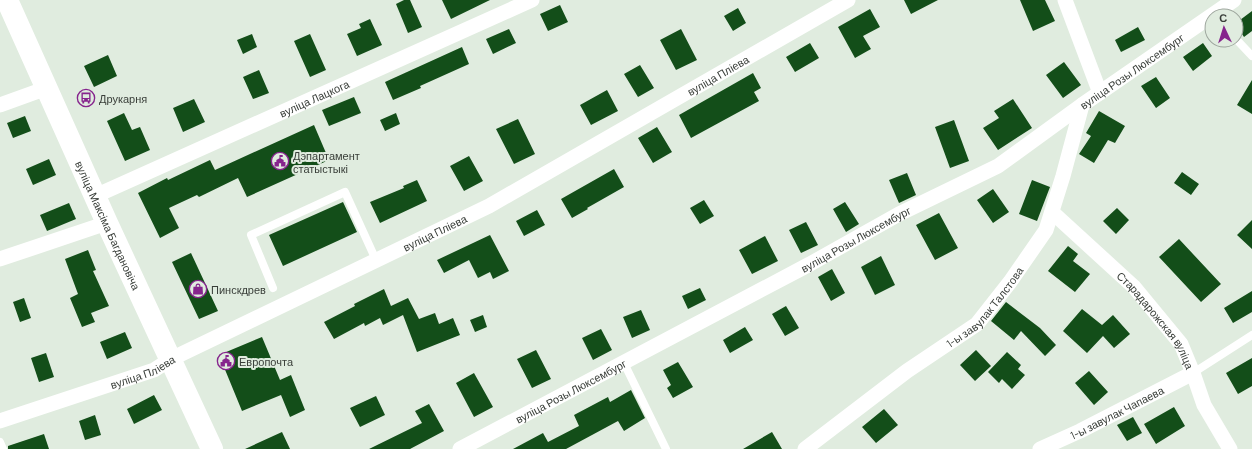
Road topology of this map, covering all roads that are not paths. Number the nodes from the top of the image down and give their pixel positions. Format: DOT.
graph roads {
  1 [pos="7,0"];
  2 [pos="532,0"];
  3 [pos="848,0"];
  4 [pos="1065,0"];
  5 [pos="1234,0"];
  6 [pos="1224,8"];
  7 [pos="1204,22"];
  8 [pos="1244,48"];
  9 [pos="1252,56"];
  10 [pos="47,88"];
  11 [pos="1100,93"];
  12 [pos="0,105"];
  13 [pos="1082,105"];
  14 [pos="95,196"];
  15 [pos="1052,212"];
  16 [pos="107,222"];
  17 [pos="0,259"];
  18 [pos="376,260"];
  19 [pos="273,288"];
  20 [pos="1252,335"];
  21 [pos="171,359"];
  22 [pos="624,363"];
  23 [pos="1193,373"];
  24 [pos="0,421"];
  25 [pos="0,442"];
  26 [pos="3,449"];
  27 [pos="212,449"];
  28 [pos="460,449"];
  29 [pos="666,449"];
  30 [pos="805,449"];
  31 [pos="1040,449"];
  32 [pos="1230,449"];
  1 -- 10 [label="main road, вуліца Максіма Багдановіча"];
  2 -- 14 [label="street, вуліца Лацкога"];
  3 -- 18 [label="street, вуліца Пліева"];
  4 -- 11 [label="street"];
  5 -- 6 [label="street, вуліца Розы Люксембург"];
  7 -- 11 [label="street, вуліца Розы Люксембург"];
  8 -- 9 [label="lane"];
  10 -- 12 [label="street"];
  10 -- 14 [label="main road, вуліца Максіма Багдановіча"];
  11 -- 13 [label="street, вуліца Розы Люксембург"];
  13 -- 15 [label="street, 1-ы завулак Талстова"];
  13 -- 22 [label="street, вуліца Розы Люксембург"];
  14 -- 16 [label="main road, вуліца Максіма Багдановіча"];
  15 -- 23 [label="street, Старадарожская вуліца"];
  15 -- 30 [label="street, 1-ы завулак Талстова"];
  16 -- 17 [label="street"];
  16 -- 21 [label="main road, вуліца Максіма Багдановіча"];
  18 -- 19 [label="lane"];
  18 -- 21 [label="street, вуліца Пліева"];
  20 -- 23 [label="lane"];
  21 -- 24 [label="street, вуліца Пліева"];
  21 -- 27 [label="main road, вуліца Максіма Багдановіча"];
  22 -- 28 [label="street, вуліца Розы Люксембург"];
  22 -- 29 [label="lane"];
  23 -- 31 [label="street, 1-ы завулак Чапаева"];
  23 -- 32 [label="street, Старадарожская вуліца"];
  25 -- 26 [label="lane"];
}
